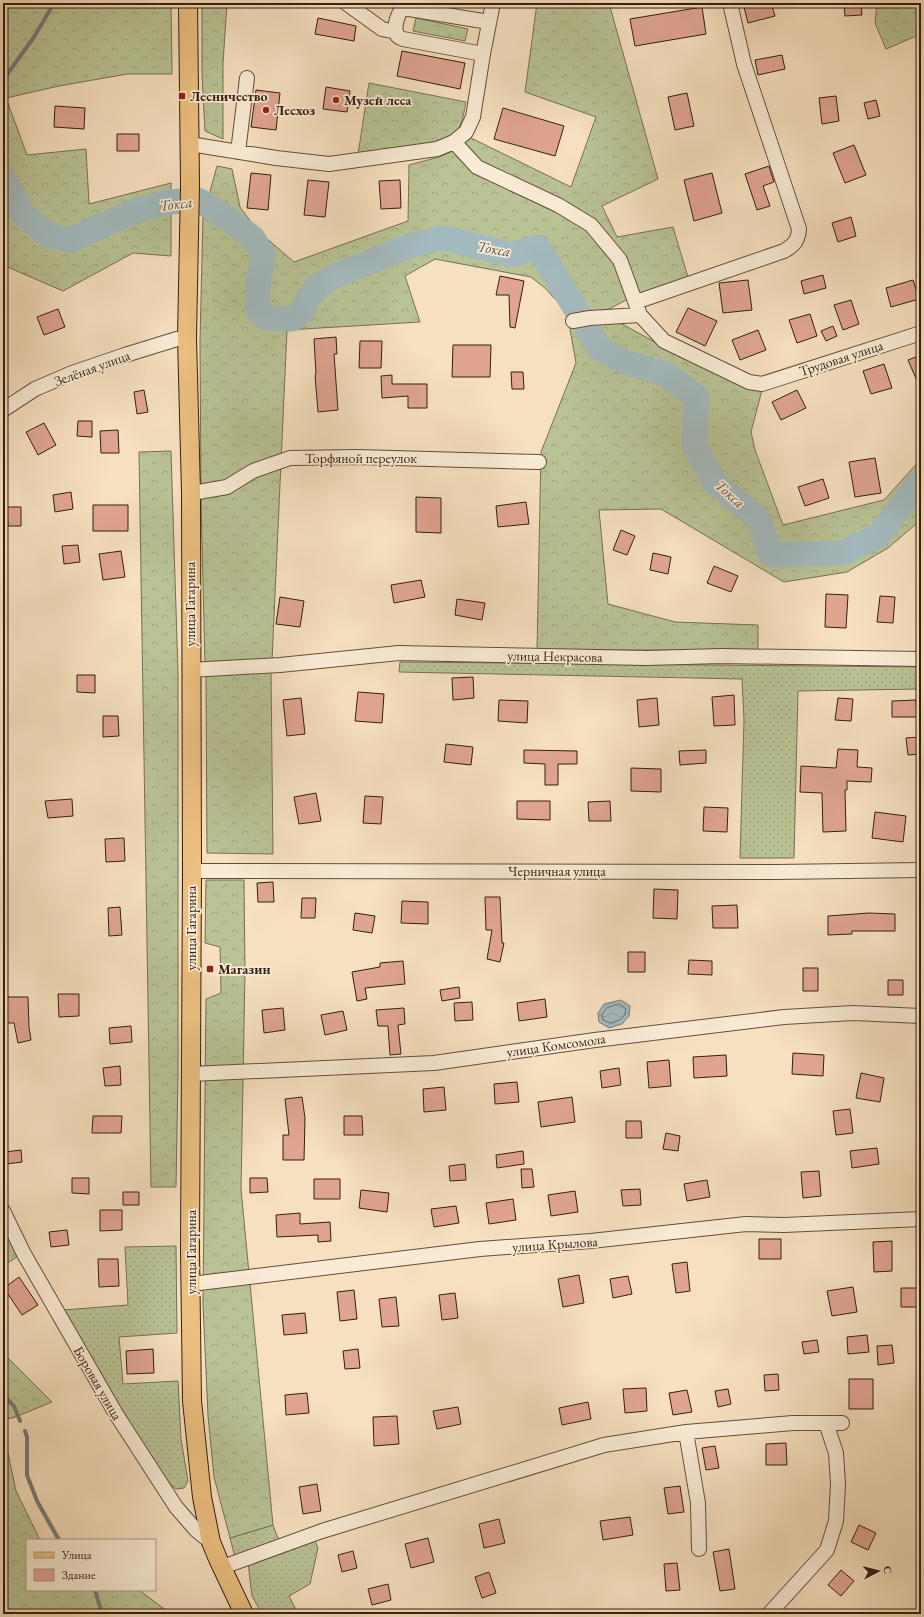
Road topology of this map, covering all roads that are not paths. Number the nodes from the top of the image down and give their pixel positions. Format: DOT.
graph roads {
  1 [pos="188,3"];
  2 [pos="346,3"];
  3 [pos="493,3"];
  4 [pos="730,3"];
  5 [pos="489,22"];
  6 [pos="396,32"];
  7 [pos="483,54"];
  8 [pos="247,78"];
  9 [pos="454,142"];
  10 [pos="190,144"];
  11 [pos="238,152"];
  12 [pos="638,308"];
  13 [pos="572,321"];
  14 [pos="921,333"];
  15 [pos="187,338"];
  16 [pos="3,410"];
  17 [pos="539,462"];
  18 [pos="190,492"];
  19 [pos="921,659"];
  20 [pos="190,670"];
  21 [pos="921,870"];
  22 [pos="192,871"];
  23 [pos="921,1016"];
  24 [pos="190,1074"];
  25 [pos="3,1211"];
  26 [pos="921,1219"];
  27 [pos="191,1284"];
  28 [pos="826,1423"];
  29 [pos="842,1423"];
  30 [pos="686,1432"];
  31 [pos="211,1542"];
  32 [pos="699,1549"];
  33 [pos="222,1568"];
  34 [pos="244,1614"];
  35 [pos="769,1614"];
  1 -- 10 [label="main road, улица Гагарина"];
  2 -- 6 [label="street"];
  3 -- 5 [label="street"];
  4 -- 12 [label="street"];
  5 -- 6 [label="street"];
  5 -- 7 [label="street"];
  6 -- 7 [label="street"];
  7 -- 9 [label="street"];
  8 -- 11 [label="street"];
  9 -- 11 [label="street"];
  9 -- 12 [label="street"];
  10 -- 11 [label="street"];
  10 -- 15 [label="main road, улица Гагарина"];
  12 -- 13 [label="street"];
  12 -- 14 [label="street, Трудовая улица"];
  15 -- 16 [label="street, Зелёная улица"];
  15 -- 18 [label="main road, улица Гагарина"];
  17 -- 18 [label="street, Торфяной переулок"];
  18 -- 20 [label="main road, улица Гагарина"];
  19 -- 20 [label="street, улица Некрасова"];
  20 -- 22 [label="main road, улица Гагарина"];
  21 -- 22 [label="street, Черничная улица"];
  22 -- 24 [label="main road, улица Гагарина"];
  23 -- 24 [label="street, улица Комсомола"];
  24 -- 27 [label="main road, улица Гагарина"];
  25 -- 31 [label="street, Боровая улица"];
  26 -- 27 [label="street, улица Крылова"];
  27 -- 31 [label="main road, улица Гагарина"];
  28 -- 29 [label="street"];
  28 -- 30 [label="street"];
  28 -- 35 [label="street"];
  30 -- 32 [label="street"];
  30 -- 33 [label="street"];
  31 -- 33 [label="main road, улица Гагарина"];
  33 -- 34 [label="main road, улица Гагарина"];
}
